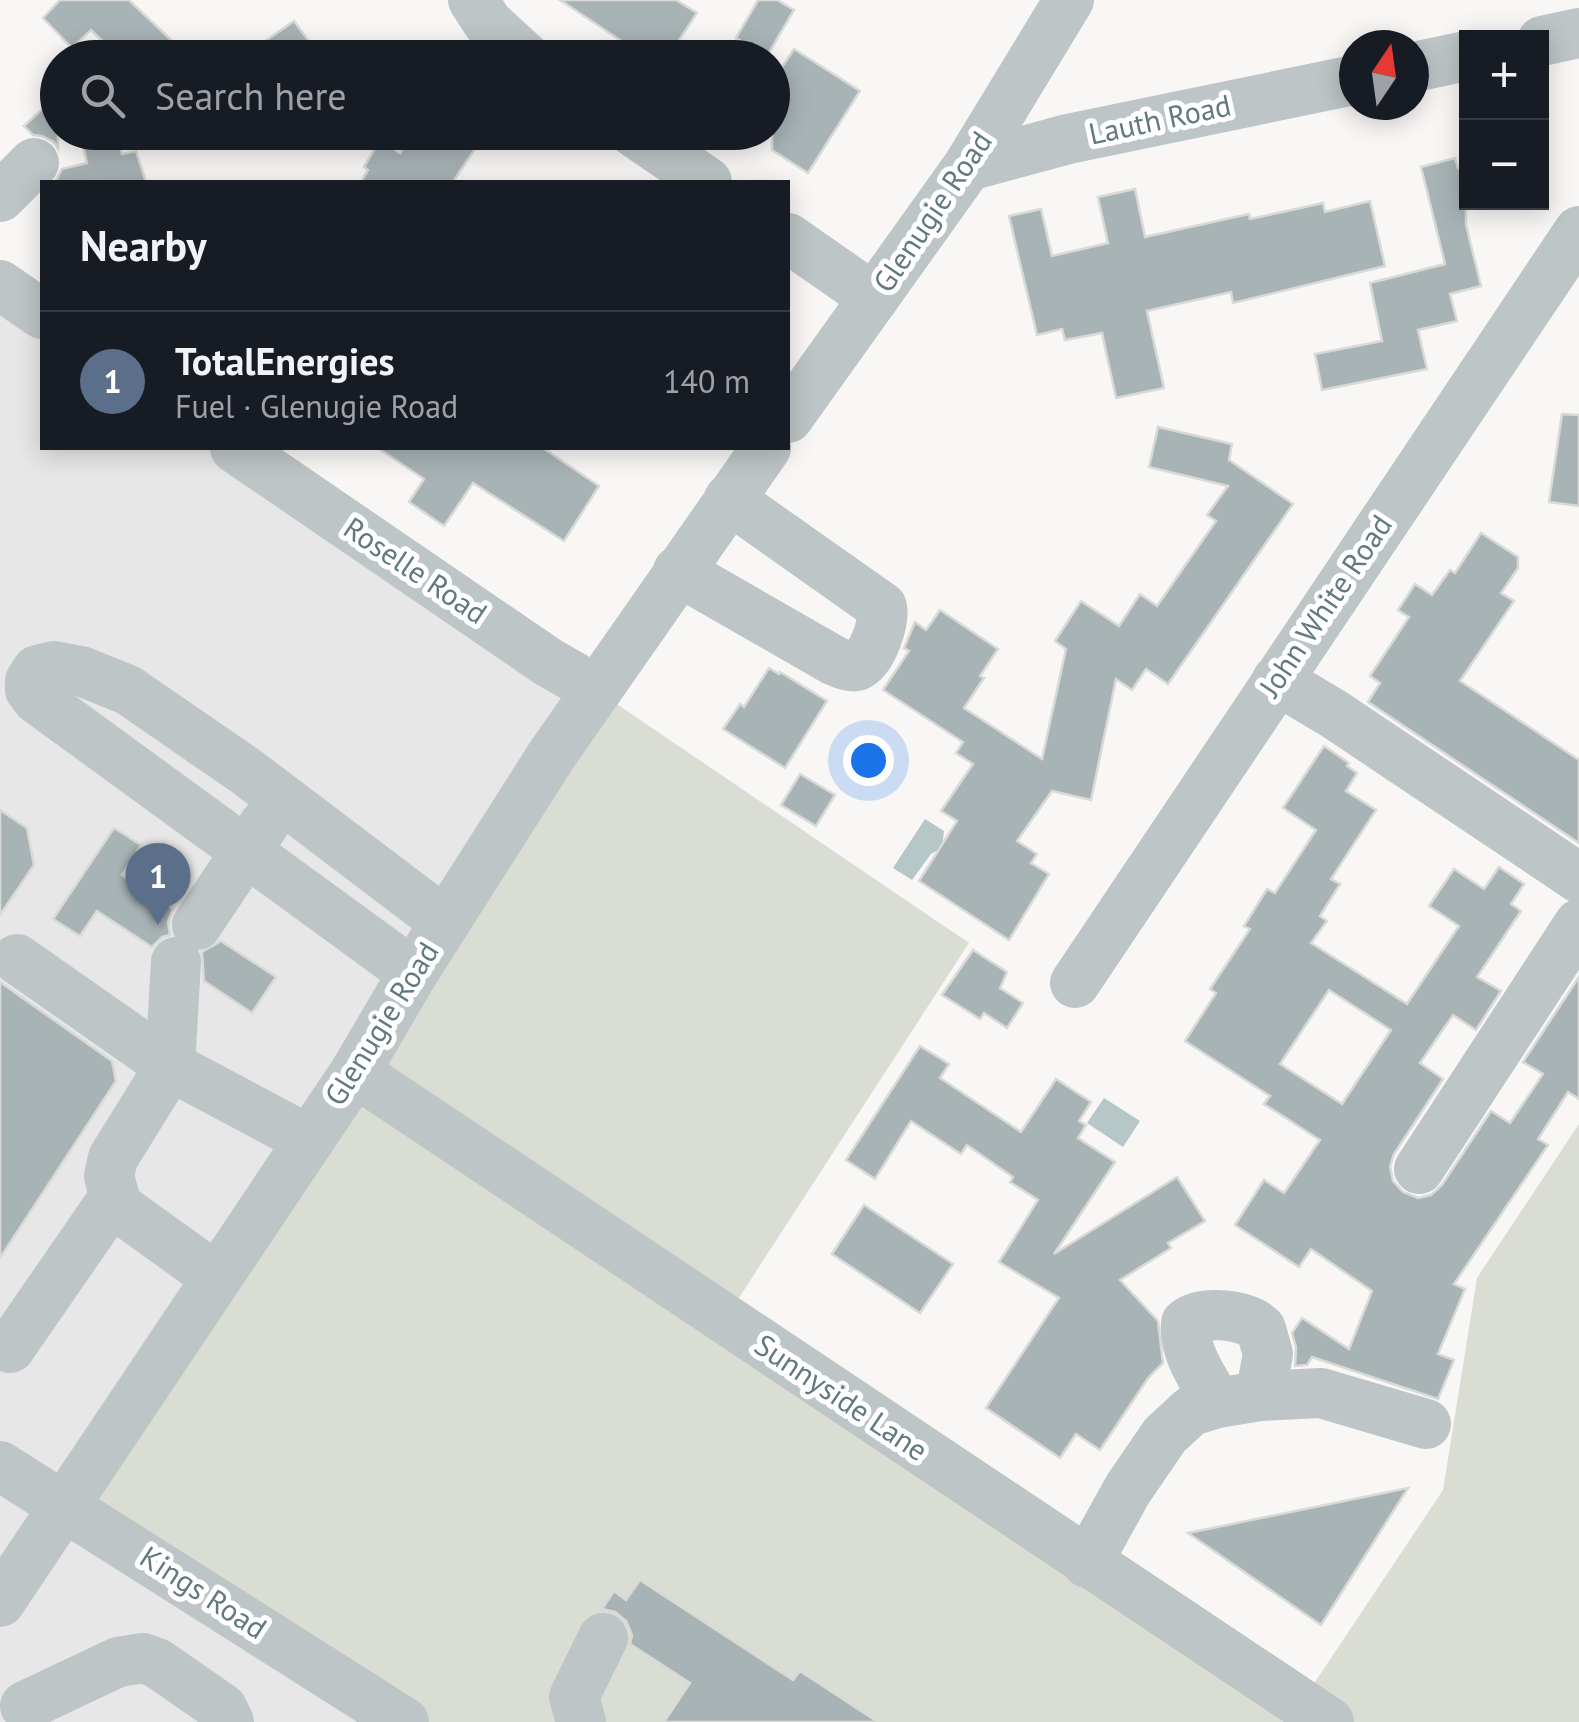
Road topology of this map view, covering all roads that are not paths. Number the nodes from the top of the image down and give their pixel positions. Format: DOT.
graph roads {
  1 [pos="473,0"];
  2 [pos="1068,0"];
  3 [pos="1579,33"];
  4 [pos="1549,39"];
  5 [pos="506,40"];
  6 [pos="1459,58"];
  7 [pos="1429,65"];
  8 [pos="1339,83"];
  9 [pos="660,150"];
  10 [pos="968,166"];
  11 [pos="703,180"];
  12 [pos="1579,231"];
  13 [pos="790,239"];
  14 [pos="0,285"];
  15 [pos="874,298"];
  16 [pos="40,313"];
  17 [pos="790,415"];
  18 [pos="238,450"];
  19 [pos="765,450"];
  20 [pos="729,499"];
  21 [pos="678,571"];
  22 [pos="1277,680"];
  23 [pos="597,690"];
  24 [pos="264,785"];
  25 [pos="230,836"];
  26 [pos="1579,878"];
  27 [pos="446,922"];
  28 [pos="1579,924"];
  29 [pos="17,959"];
  30 [pos="413,972"];
  31 [pos="1075,982"];
  32 [pos="170,1066"];
  33 [pos="355,1072"];
  34 [pos="309,1140"];
  35 [pos="1419,1169"];
  36 [pos="113,1198"];
  37 [pos="217,1278"];
  38 [pos="10,1348"];
  39 [pos="1426,1424"];
  40 [pos="0,1466"];
  41 [pos="62,1506"];
  42 [pos="1086,1563"];
  43 [pos="0,1602"];
  44 [pos="602,1638"];
  45 [pos="14,1705"];
  46 [pos="230,1722"];
  47 [pos="404,1722"];
  48 [pos="581,1722"];
  49 [pos="1329,1722"];
  1 -- 5 [label="street"];
  2 -- 10 [label="street, Glenugie Road"];
  3 -- 4 [label="street"];
  6 -- 7 [label="street"];
  8 -- 10 [label="street, Lauth Road"];
  9 -- 11 [label="street"];
  10 -- 15 [label="street, Glenugie Road"];
  12 -- 22 [label="street, John White Road"];
  13 -- 15 [label="street"];
  14 -- 16 [label="street"];
  15 -- 17 [label="street, Glenugie Road"];
  18 -- 23 [label="street, Roselle Road"];
  19 -- 20 [label="street, Glenugie Road"];
  20 -- 21 [label="street, Glenugie Road"];
  20 -- 21 [label="street"];
  21 -- 23 [label="street, Glenugie Road"];
  22 -- 26 [label="street"];
  22 -- 31 [label="street, John White Road"];
  23 -- 27 [label="street, Glenugie Road"];
  24 -- 25 [label="street"];
  24 -- 25 [label="street"];
  24 -- 27 [label="street"];
  25 -- 30 [label="street"];
  25 -- 32 [label="street"];
  27 -- 30 [label="street, Glenugie Road"];
  28 -- 35 [label="street"];
  29 -- 32 [label="street"];
  30 -- 33 [label="street, Glenugie Road"];
  32 -- 34 [label="street"];
  32 -- 36 [label="street"];
  33 -- 34 [label="street, Glenugie Road"];
  33 -- 42 [label="street, Sunnyside Lane"];
  34 -- 37 [label="street, Glenugie Road"];
  36 -- 37 [label="street"];
  36 -- 38 [label="street"];
  37 -- 41 [label="street, Glenugie Road"];
  39 -- 42 [label="street"];
  40 -- 41 [label="street, Kings Road"];
  41 -- 43 [label="street, Glenugie Road"];
  41 -- 47 [label="street, Kings Road"];
  42 -- 49 [label="street, Sunnyside Lane"];
  44 -- 48 [label="street"];
  45 -- 46 [label="street"];
}
